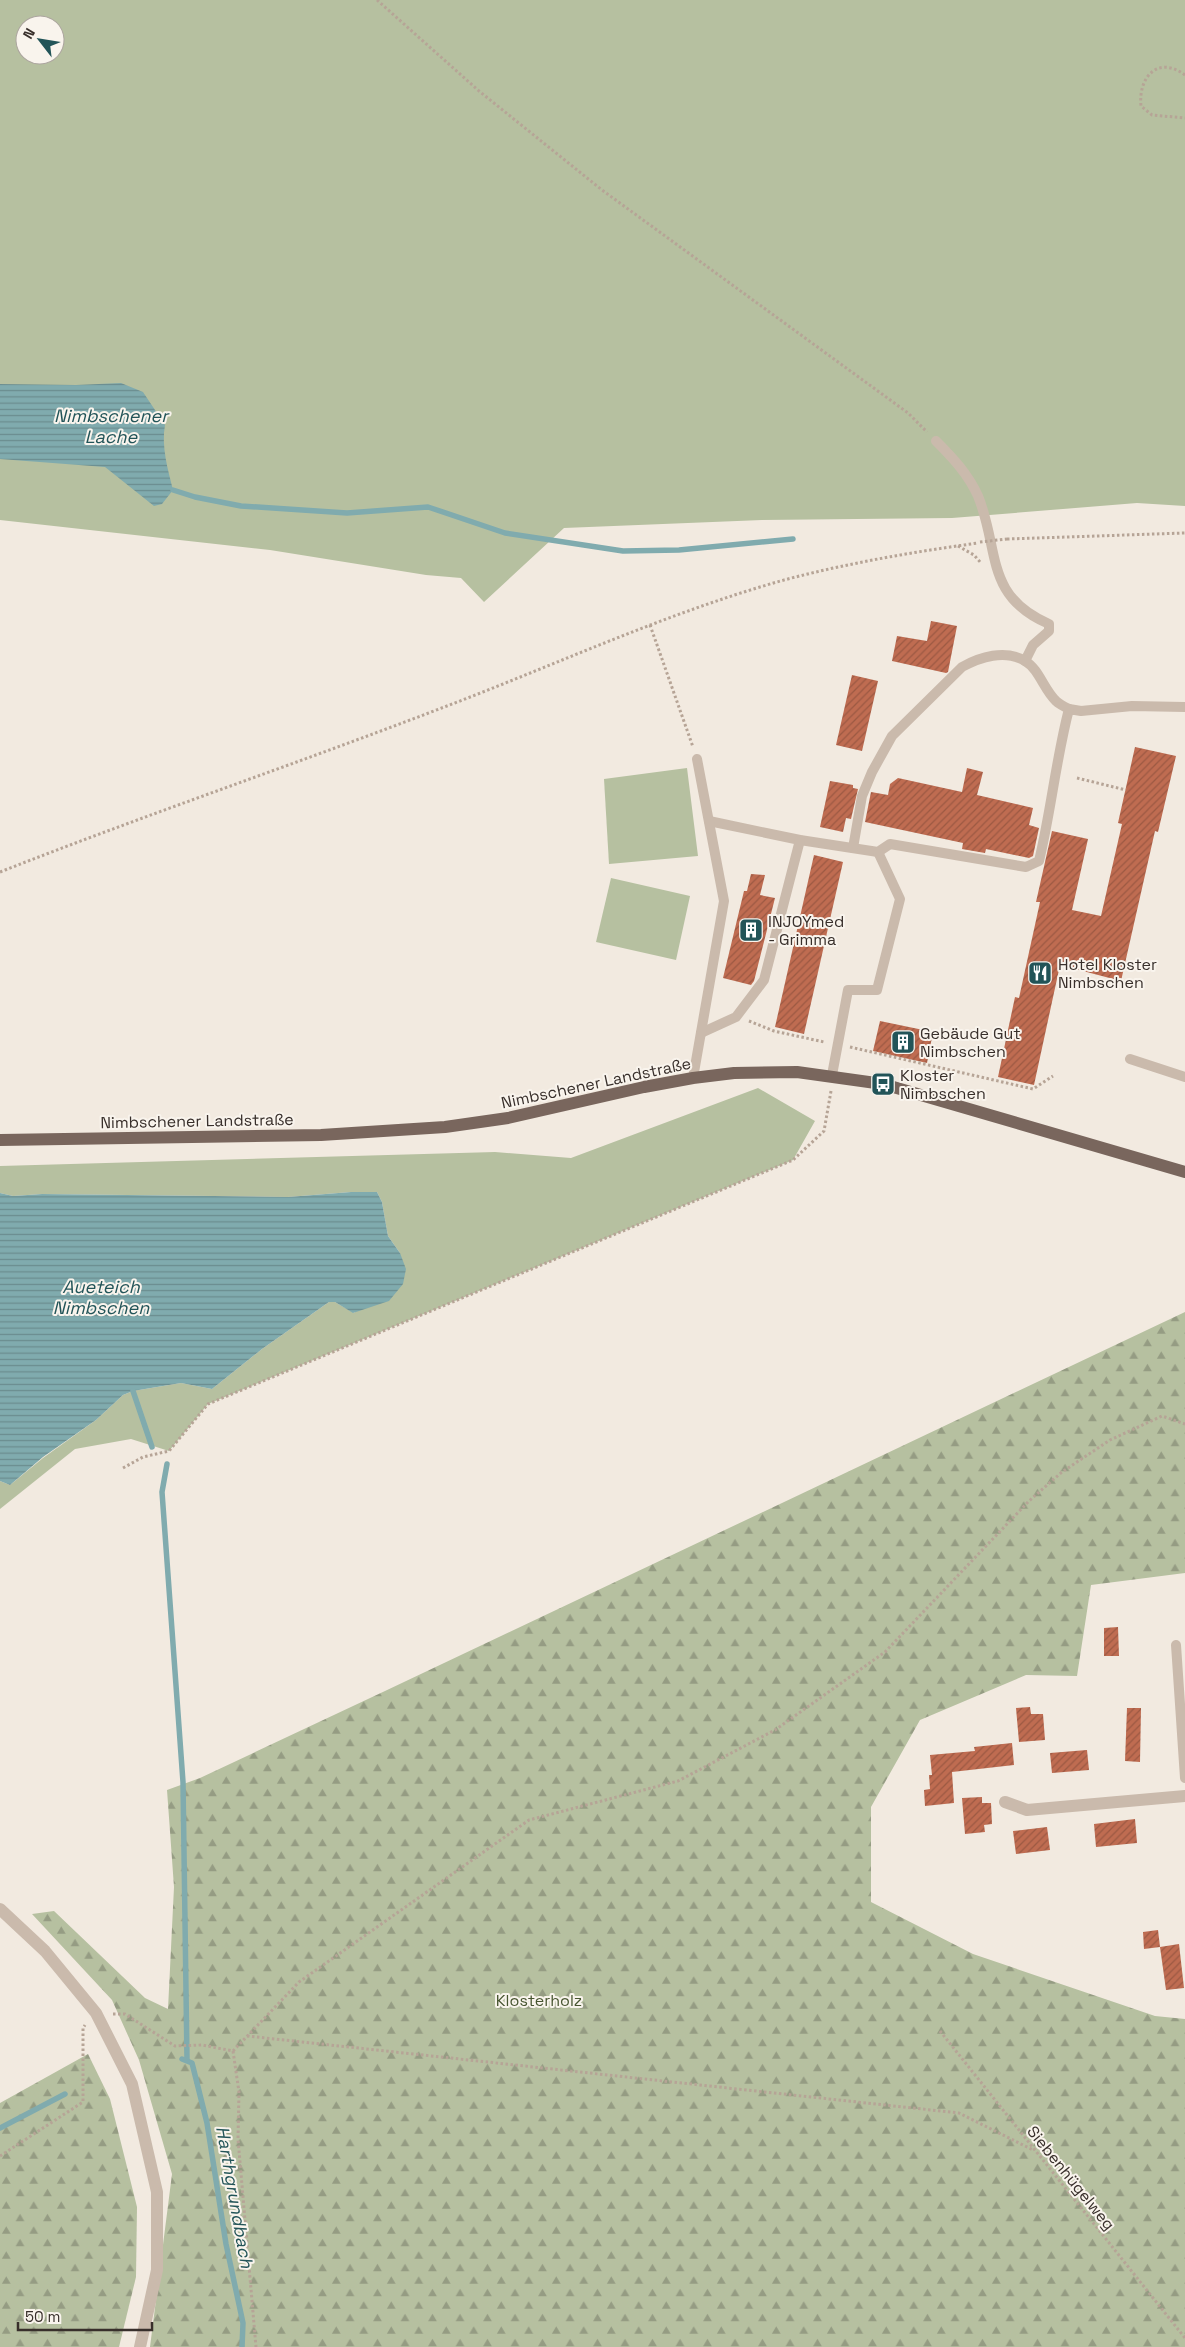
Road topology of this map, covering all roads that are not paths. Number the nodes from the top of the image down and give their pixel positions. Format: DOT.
graph roads {
  1 [pos="936,441"];
  2 [pos="1025,661"];
  3 [pos="1185,708"];
  4 [pos="1069,709"];
  5 [pos="697,759"];
  6 [pos="709,821"];
  7 [pos="800,840"];
  8 [pos="853,848"];
  9 [pos="878,852"];
  10 [pos="701,1033"];
  11 [pos="1130,1059"];
  12 [pos="832,1075"];
  13 [pos="1185,1077"];
  14 [pos="694,1078"];
  15 [pos="0,1140"];
  16 [pos="1185,1172"];
  17 [pos="1176,1645"];
  18 [pos="1185,1778"];
  19 [pos="1185,1796"];
  20 [pos="1005,1802"];
  21 [pos="0,1909"];
  22 [pos="140,2347"];
  1 -- 2 [label="lane"];
  2 -- 4 [label="lane"];
  2 -- 8 [label="lane"];
  3 -- 4 [label="lane"];
  4 -- 9 [label="lane"];
  5 -- 6 [label="lane"];
  6 -- 7 [label="lane"];
  6 -- 10 [label="lane"];
  7 -- 8 [label="lane"];
  7 -- 10 [label="lane"];
  8 -- 9 [label="lane"];
  9 -- 12 [label="lane"];
  10 -- 14 [label="lane"];
  11 -- 13 [label="lane"];
  12 -- 14 [label="main road, Nimbschener Landstraße"];
  12 -- 16 [label="main road, Nimbschener Landstraße"];
  14 -- 15 [label="main road, Nimbschener Landstraße"];
  17 -- 18 [label="lane"];
  19 -- 20 [label="street"];
  21 -- 22 [label="street"];
}
